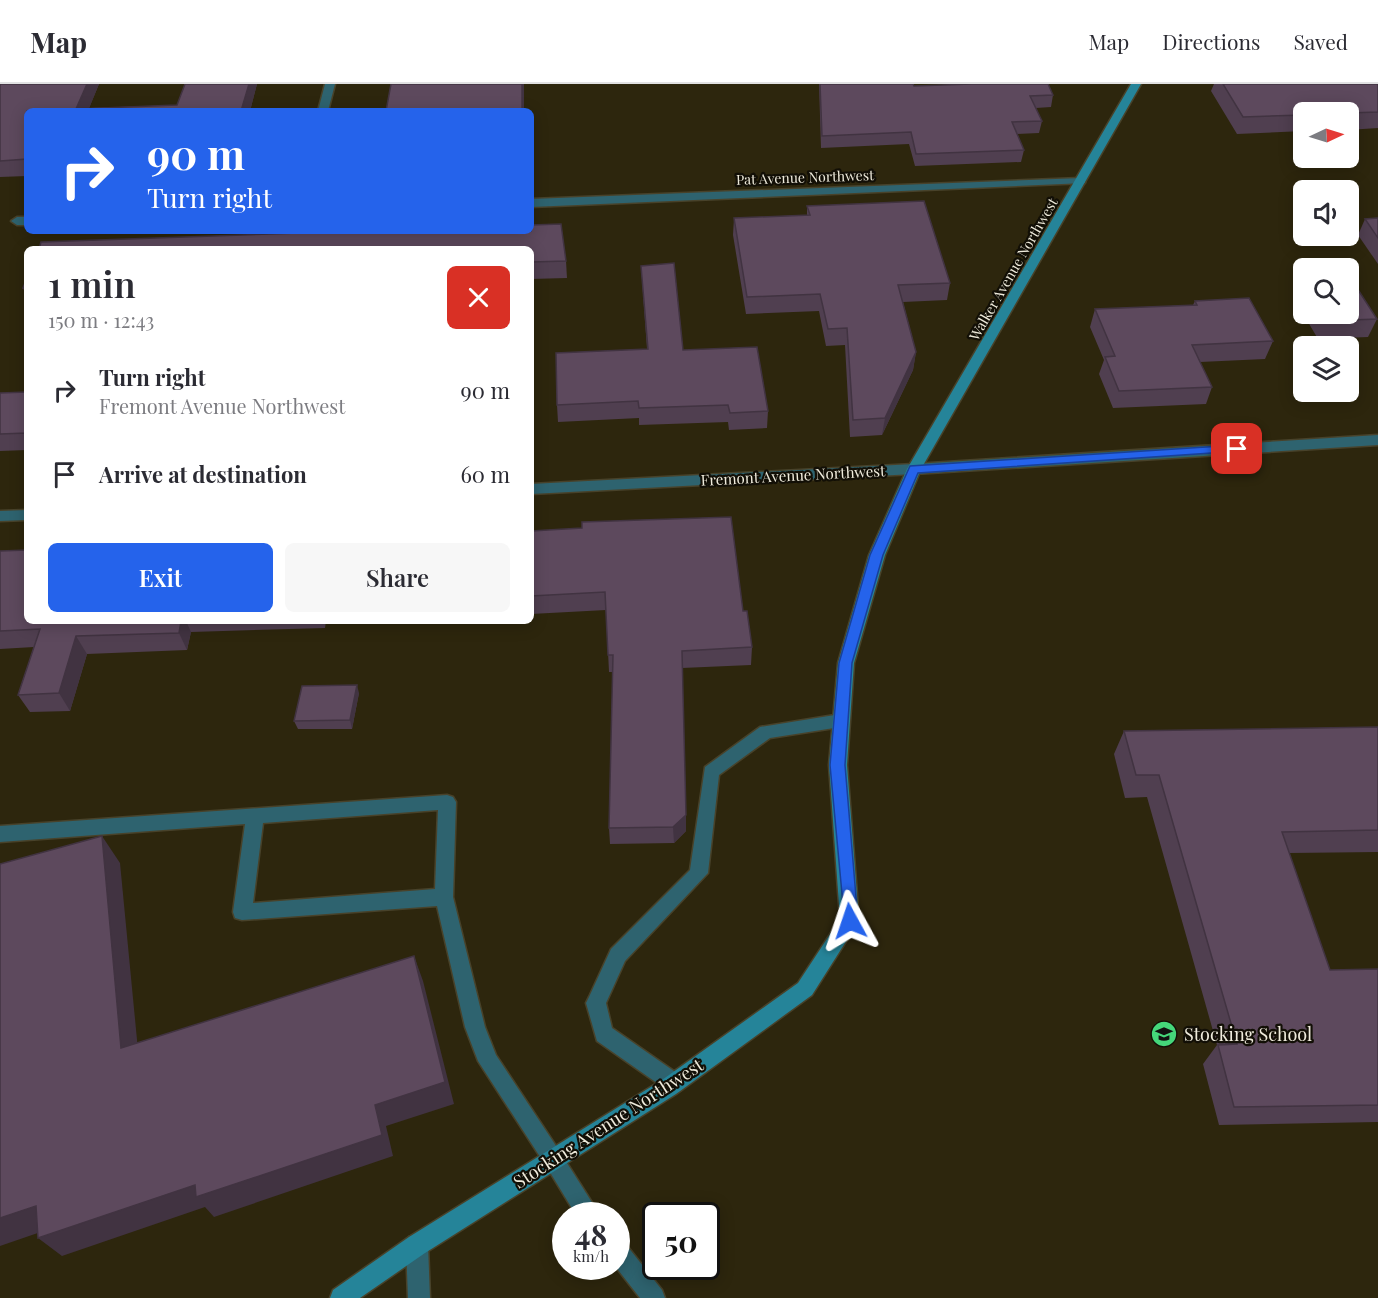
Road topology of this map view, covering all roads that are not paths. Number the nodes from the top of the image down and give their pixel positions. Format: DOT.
graph roads {
  1 [pos="330,84"];
  2 [pos="1136,84"];
  3 [pos="324,108"];
  4 [pos="1081,181"];
  5 [pos="534,203"];
  6 [pos="1378,440"];
  7 [pos="914,469"];
  8 [pos="534,489"];
  9 [pos="24,515"];
  10 [pos="0,516"];
  11 [pos="841,722"];
  12 [pos="255,816"];
  13 [pos="0,834"];
  14 [pos="444,897"];
  15 [pos="850,921"];
  16 [pos="674,1083"];
  17 [pos="553,1159"];
  18 [pos="581,1202"];
  19 [pos="417,1245"];
  20 [pos="630,1268"];
  21 [pos="341,1298"];
  22 [pos="419,1298"];
  23 [pos="654,1298"];
  1 -- 3 [label="street"];
  2 -- 4 [label="main road, Walker Avenue Northwest"];
  4 -- 5 [label="street, Pat Avenue Northwest"];
  4 -- 7 [label="main road, Walker Avenue Northwest"];
  6 -- 7 [label="street, Fremont Avenue Northwest"];
  7 -- 8 [label="street, Fremont Avenue Northwest"];
  7 -- 11 [label="main road, Walker Avenue Northwest"];
  9 -- 10 [label="street"];
  11 -- 15 [label="main road, Walker Avenue Northwest"];
  11 -- 16 [label="street"];
  12 -- 13 [label="street"];
  12 -- 14 [label="street"];
  12 -- 14 [label="street"];
  14 -- 17 [label="street"];
  15 -- 16 [label="main road, Stocking Avenue Northwest"];
  16 -- 17 [label="main road, Stocking Avenue Northwest"];
  17 -- 18 [label="street"];
  17 -- 19 [label="main road, Stocking Avenue Northwest"];
  19 -- 21 [label="main road, Stocking Avenue Northwest"];
  19 -- 22 [label="street"];
  20 -- 23 [label="street"];
}
